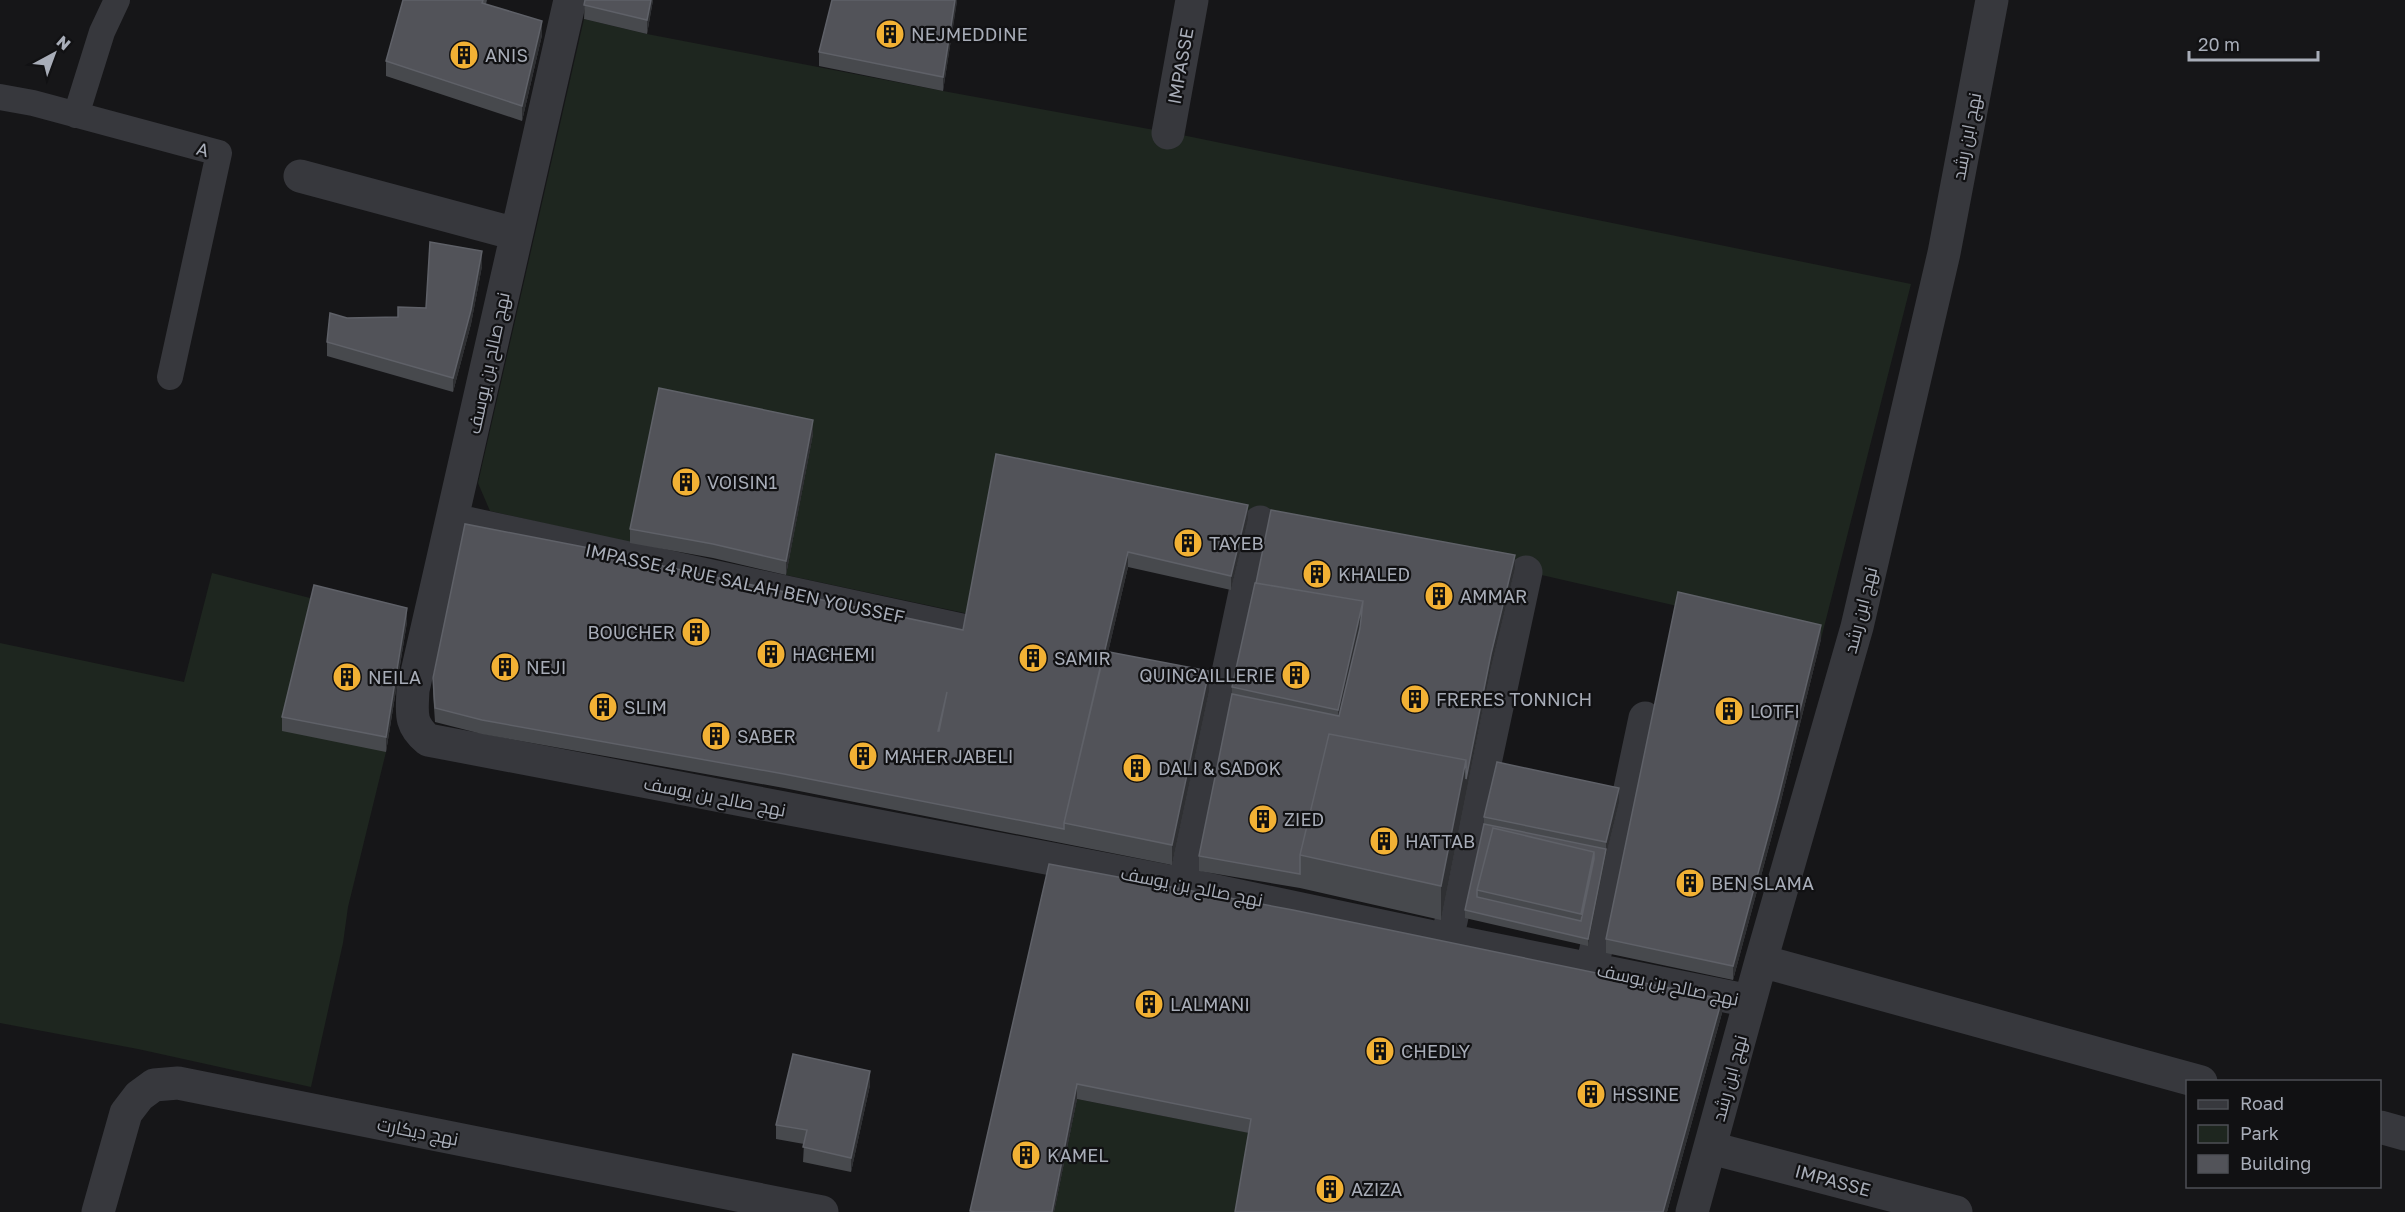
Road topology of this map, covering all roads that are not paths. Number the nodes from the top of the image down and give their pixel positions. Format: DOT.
graph roads {
  1 [pos="117,0"];
  2 [pos="570,0"];
  3 [pos="1192,0"];
  4 [pos="1992,0"];
  5 [pos="0,96"];
  6 [pos="76,115"];
  7 [pos="1168,133"];
  8 [pos="300,176"];
  9 [pos="516,234"];
  10 [pos="170,377"];
  11 [pos="453,520"];
  12 [pos="1260,522"];
  13 [pos="1526,572"];
  14 [pos="966,631"];
  15 [pos="1645,718"];
  16 [pos="1183,884"];
  17 [pos="1447,940"];
  18 [pos="1761,961"];
  19 [pos="1592,968"];
  20 [pos="1750,1001"];
  21 [pos="2194,1080"];
  22 [pos="2381,1128"];
  23 [pos="2405,1134"];
  24 [pos="1711,1148"];
  25 [pos="98,1212"];
  26 [pos="822,1212"];
  27 [pos="1692,1212"];
  28 [pos="1956,1212"];
  1 -- 6 [label="lane"];
  2 -- 9 [label="street, نهج صالح بن يوسف"];
  3 -- 7 [label="street, IMPASSE"];
  4 -- 18 [label="street, نهج ابن رشد"];
  5 -- 6 [label="lane, A"];
  6 -- 10 [label="lane, A"];
  8 -- 9 [label="street"];
  9 -- 11 [label="street, نهج صالح بن يوسف"];
  11 -- 14 [label="street, IMPASSE 4 RUE SALAH BEN YOUSSEF"];
  11 -- 16 [label="street, نهج صالح بن يوسف"];
  12 -- 16 [label="street"];
  13 -- 17 [label="street"];
  15 -- 19 [label="street"];
  16 -- 17 [label="street, نهج صالح بن يوسف"];
  17 -- 19 [label="street, نهج صالح بن يوسف"];
  18 -- 20 [label="street, نهج ابن رشد"];
  18 -- 21 [label="street"];
  19 -- 20 [label="street, نهج صالح بن يوسف"];
  20 -- 24 [label="street, نهج ابن رشد"];
  22 -- 23 [label="street"];
  24 -- 27 [label="street, نهج ابن رشد"];
  24 -- 28 [label="street, IMPASSE"];
  25 -- 26 [label="street, نهج ديكارت"];
}
